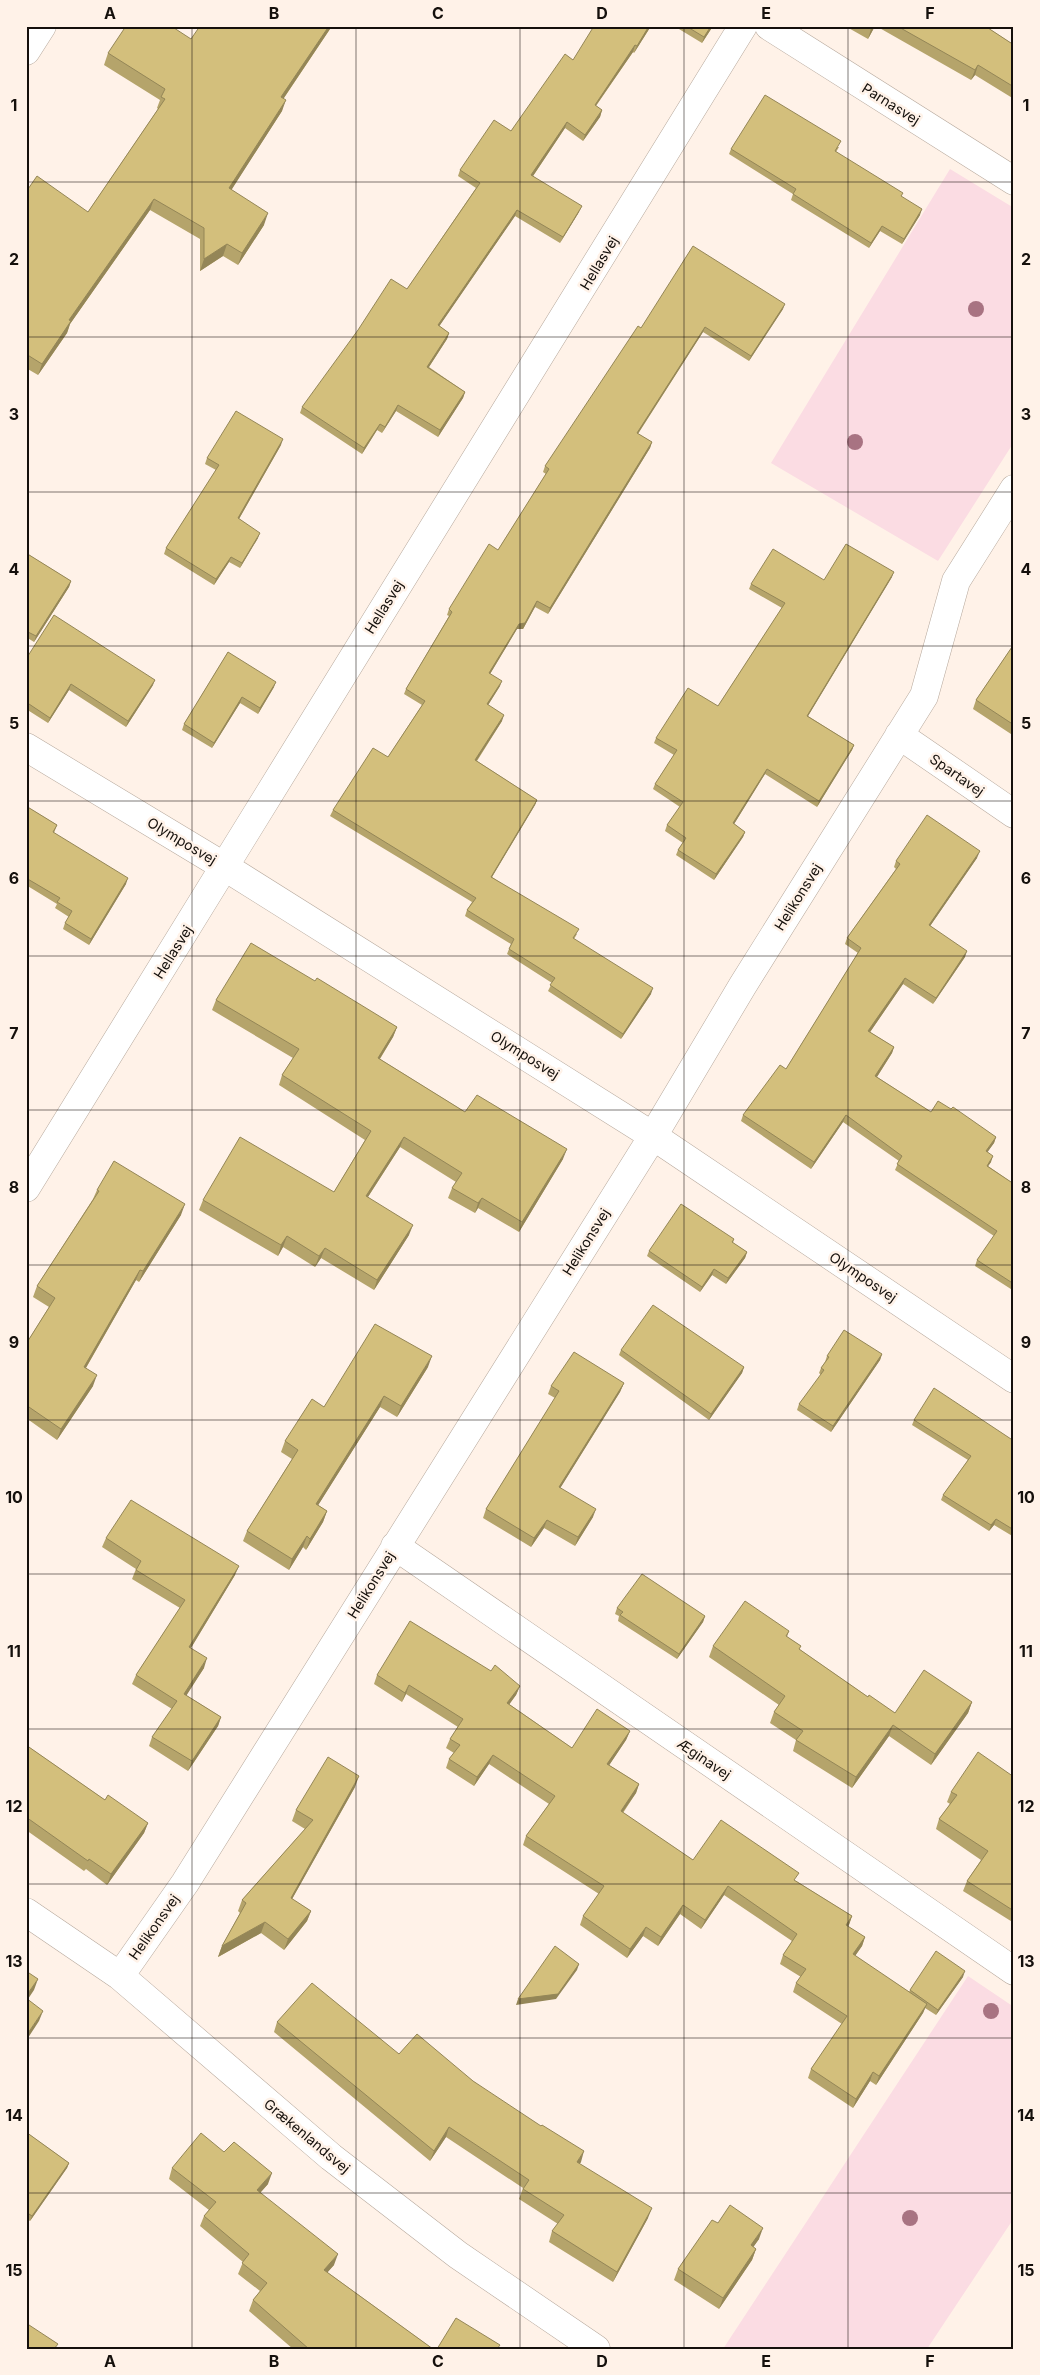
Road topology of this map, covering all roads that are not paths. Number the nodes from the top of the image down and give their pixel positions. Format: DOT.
graph roads {
  1 [pos="42,26"];
  2 [pos="743,26"];
  3 [pos="769,26"];
  4 [pos="26,51"];
  5 [pos="1014,181"];
  6 [pos="1014,489"];
  7 [pos="899,735"];
  8 [pos="26,747"];
  9 [pos="1014,814"];
  10 [pos="225,867"];
  11 [pos="653,1136"];
  12 [pos="26,1188"];
  13 [pos="1014,1379"];
  14 [pos="395,1546"];
  15 [pos="26,1912"];
  16 [pos="1014,1971"];
  17 [pos="120,1976"];
  18 [pos="596,2349"];
  1 -- 4 [label="street"];
  2 -- 10 [label="street, Hellasvej"];
  3 -- 5 [label="street, Parnasvej"];
  6 -- 7 [label="street, Helikonsvej"];
  7 -- 9 [label="street, Spartavej"];
  7 -- 11 [label="street, Helikonsvej"];
  8 -- 10 [label="street, Olymposvej"];
  10 -- 11 [label="street, Olymposvej"];
  10 -- 12 [label="street, Hellasvej"];
  11 -- 13 [label="street, Olymposvej"];
  11 -- 14 [label="street, Helikonsvej"];
  14 -- 16 [label="street, Æginavej"];
  14 -- 17 [label="street, Helikonsvej"];
  15 -- 17 [label="street, Grækenlandsvej"];
  17 -- 18 [label="street, Grækenlandsvej"];
}
